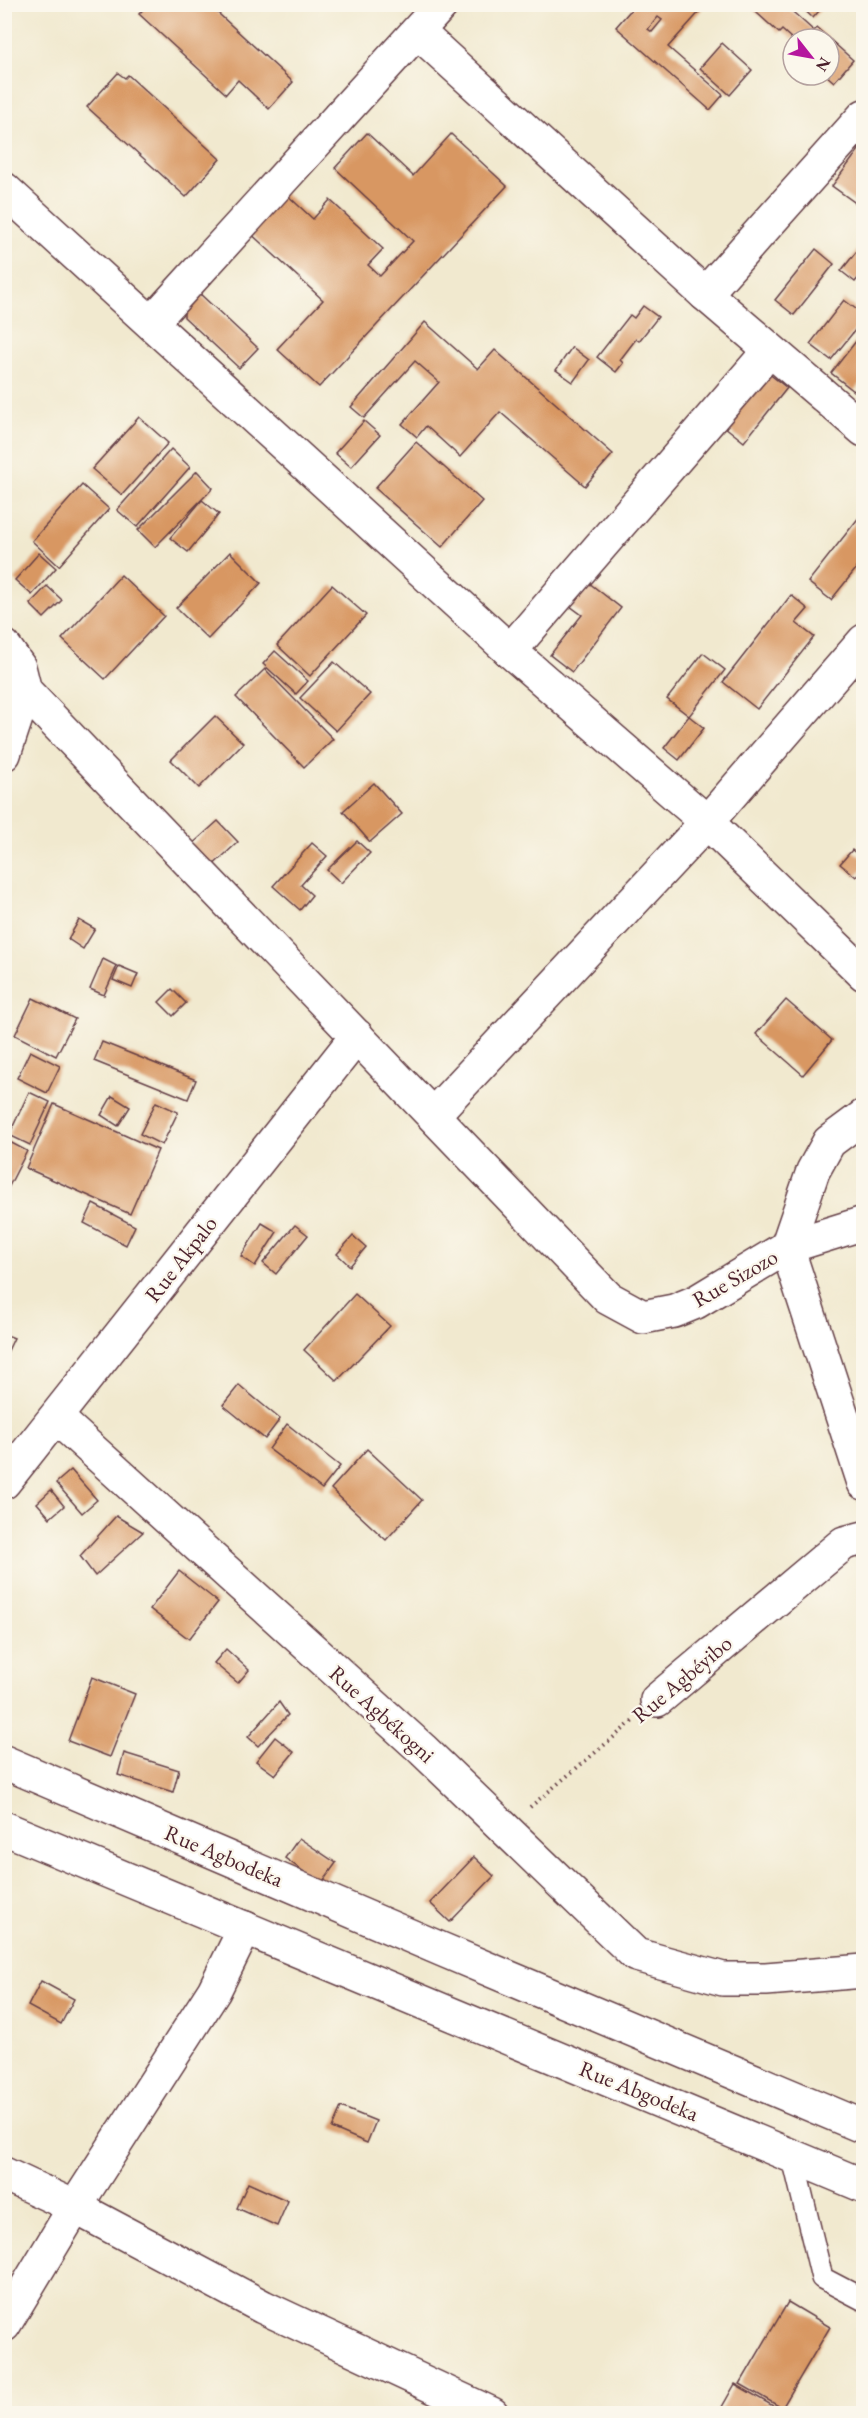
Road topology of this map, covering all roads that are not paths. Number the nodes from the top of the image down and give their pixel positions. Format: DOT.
graph roads {
  1 [pos="442,4"];
  2 [pos="418,32"];
  3 [pos="864,116"];
  4 [pos="4,189"];
  5 [pos="705,294"];
  6 [pos="153,321"];
  7 [pos="770,350"];
  8 [pos="864,430"];
  9 [pos="864,641"];
  10 [pos="4,646"];
  11 [pos="510,651"];
  12 [pos="15,687"];
  13 [pos="4,754"];
  14 [pos="707,822"];
  15 [pos="864,974"];
  16 [pos="357,1036"];
  17 [pos="433,1114"];
  18 [pos="864,1116"];
  19 [pos="864,1223"];
  20 [pos="787,1247"];
  21 [pos="57,1418"];
  22 [pos="4,1482"];
  23 [pos="864,1483"];
  24 [pos="864,1538"];
  25 [pos="657,1700"];
  26 [pos="4,1762"];
  27 [pos="4,1828"];
  28 [pos="245,1928"];
  29 [pos="864,1971"];
  30 [pos="864,2127"];
  31 [pos="792,2154"];
  32 [pos="4,2174"];
  33 [pos="864,2186"];
  34 [pos="75,2207"];
  35 [pos="864,2300"];
  36 [pos="4,2325"];
  37 [pos="492,2414"];
  1 -- 2 [label="street"];
  2 -- 5 [label="street"];
  2 -- 6 [label="street"];
  3 -- 5 [label="street"];
  4 -- 6 [label="street"];
  5 -- 7 [label="street"];
  6 -- 11 [label="street"];
  7 -- 8 [label="street"];
  7 -- 11 [label="street"];
  9 -- 14 [label="street"];
  10 -- 12 [label="street"];
  11 -- 14 [label="street"];
  12 -- 13 [label="street"];
  12 -- 16 [label="street, Rue Sizozo"];
  14 -- 15 [label="street"];
  14 -- 17 [label="street"];
  16 -- 17 [label="street, Rue Sizozo"];
  16 -- 21 [label="street, Rue Akpalo"];
  17 -- 20 [label="street, Rue Sizozo"];
  18 -- 20 [label="street"];
  19 -- 20 [label="street, Rue Sizozo"];
  20 -- 23 [label="street"];
  21 -- 22 [label="street, Rue Akpalo"];
  21 -- 29 [label="street, Rue Agbékogni"];
  24 -- 25 [label="street, Rue Agbéyibo"];
  26 -- 30 [label="street, Rue Agbodeka"];
  27 -- 28 [label="street"];
  28 -- 31 [label="street, Rue Abgodeka"];
  28 -- 34 [label="street"];
  31 -- 33 [label="street, Rue Abgodeka"];
  31 -- 35 [label="lane"];
  32 -- 34 [label="street"];
  34 -- 36 [label="street"];
  34 -- 37 [label="street"];
}
